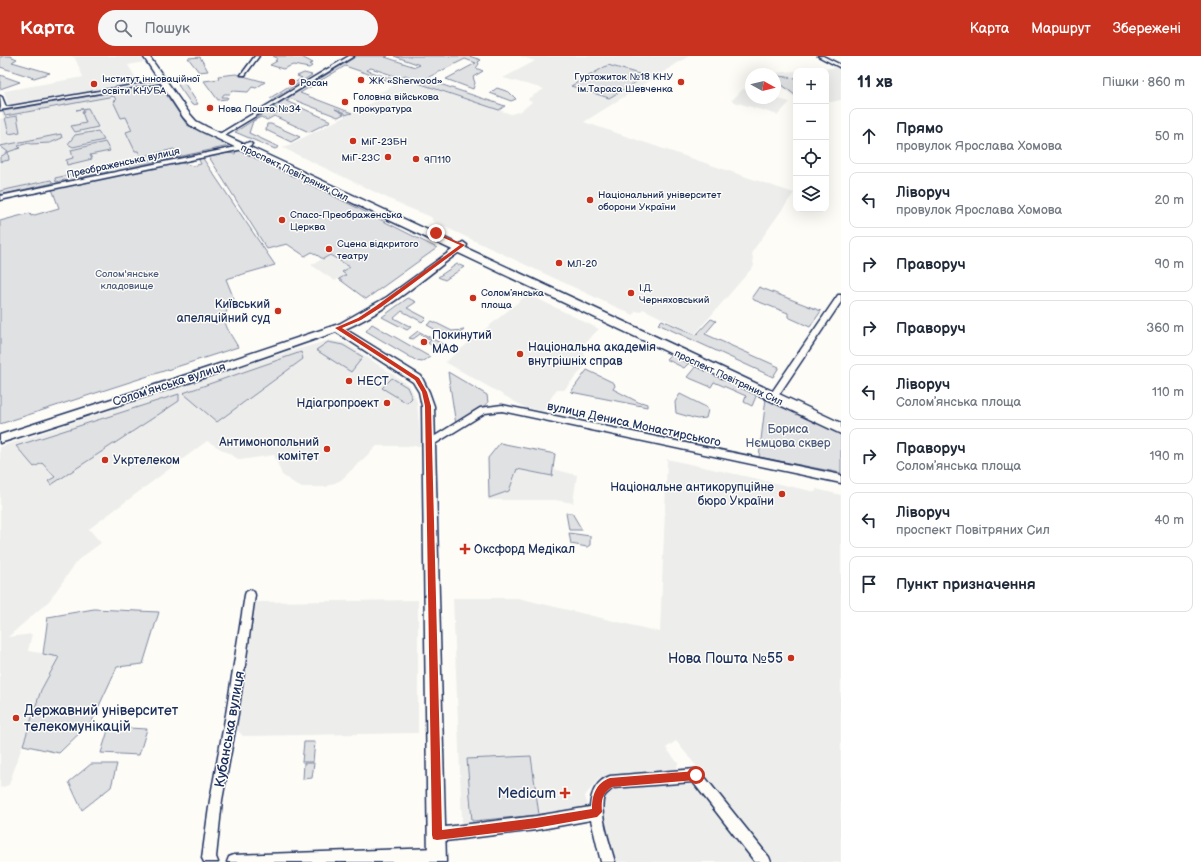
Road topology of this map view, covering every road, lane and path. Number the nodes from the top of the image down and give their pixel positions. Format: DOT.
graph roads {
  1 [pos="146,56"];
  2 [pos="154,56"];
  3 [pos="257,56"];
  4 [pos="352,56"];
  5 [pos="820,56"];
  6 [pos="841,67"];
  7 [pos="243,74"];
  8 [pos="163,81"];
  9 [pos="0,97"];
  10 [pos="187,101"];
  11 [pos="2,109"];
  12 [pos="195,113"];
  13 [pos="222,135"];
  14 [pos="246,145"];
  15 [pos="0,198"];
  16 [pos="460,248"];
  17 [pos="841,298"];
  18 [pos="337,328"];
  19 [pos="776,394"];
  20 [pos="841,419"];
  21 [pos="841,429"];
  22 [pos="0,439"];
  23 [pos="430,443"];
  24 [pos="841,479"];
  25 [pos="250,595"];
  26 [pos="597,812"];
  27 [pos="437,835"];
  28 [pos="437,858"];
  29 [pos="211,862"];
  30 [pos="234,862"];
  31 [pos="608,862"];
  32 [pos="764,862"];
  1 -- 8 [label="main road, проспект Повітряних Сил"];
  2 -- 10 [label="main road"];
  3 -- 7 [label="street"];
  4 -- 13 [label="street"];
  5 -- 6 [label="street"];
  8 -- 11 [label="street"];
  8 -- 13 [label="main road, проспект Повітряних Сил"];
  9 -- 11 [label="street"];
  12 -- 13 [label="main road, проспект Повітряних Сил"];
  13 -- 14 [label="main road, проспект Повітряних Сил"];
  14 -- 15 [label="street, Преображенська вулиця"];
  14 -- 16 [label="main road, проспект Повітряних Сил"];
  16 -- 18 [label="main road"];
  16 -- 19 [label="main road, проспект Повітряних Сил"];
  17 -- 19 [label="street"];
  18 -- 22 [label="main road, Соломʼянська вулиця"];
  18 -- 23 [label="main road"];
  19 -- 20 [label="main road, проспект Повітряних Сил"];
  19 -- 21 [label="main road, проспект Повітряних Сил"];
  23 -- 24 [label="street, вулиця Дениса Монастирського"];
  23 -- 27 [label="main road"];
  25 -- 29 [label="street, Кубанська вулиця"];
  26 -- 27 [label="street"];
  26 -- 31 [label="street"];
  26 -- 32 [label="street"];
  27 -- 28 [label="main road"];
  28 -- 30 [label="street"];
}
